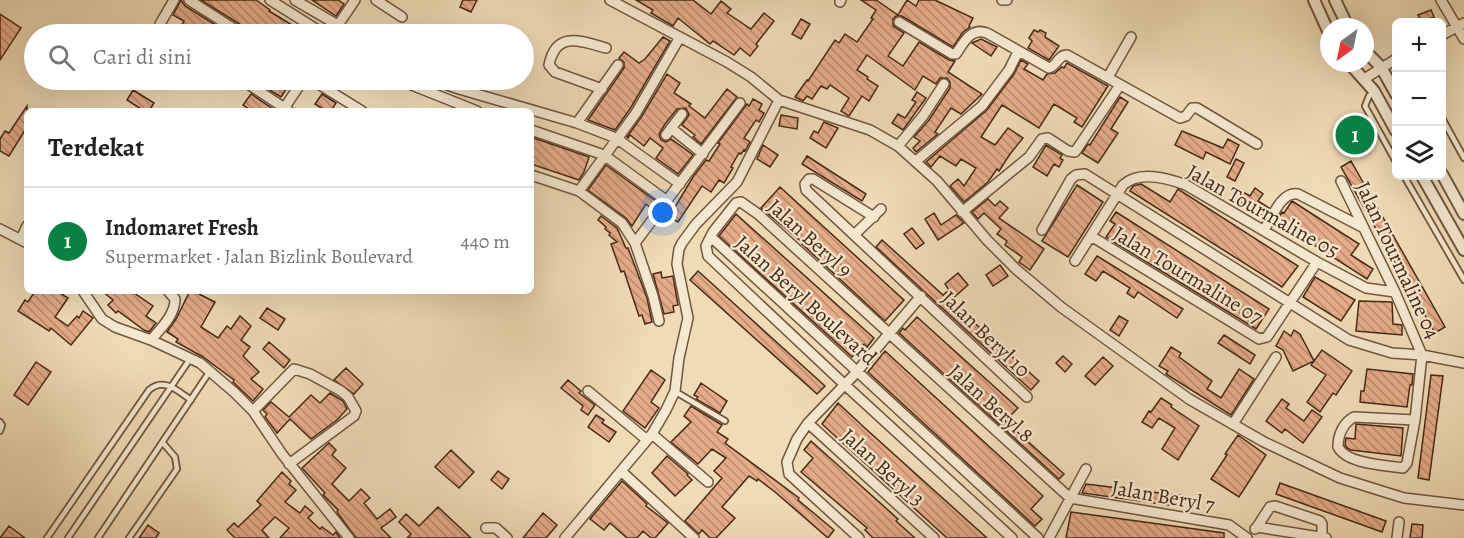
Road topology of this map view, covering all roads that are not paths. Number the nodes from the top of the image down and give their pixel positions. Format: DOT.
graph roads {
  1 [pos="174,0"];
  2 [pos="189,0"];
  3 [pos="270,0"];
  4 [pos="295,0"];
  5 [pos="355,0"];
  6 [pos="376,0"];
  7 [pos="610,0"];
  8 [pos="1002,0"];
  9 [pos="1007,0"];
  10 [pos="1314,0"];
  11 [pos="1335,0"];
  12 [pos="1441,0"];
  13 [pos="402,17"];
  14 [pos="1322,18"];
  15 [pos="1344,18"];
  16 [pos="899,22"];
  17 [pos="160,24"];
  18 [pos="226,24"];
  19 [pos="308,24"];
  20 [pos="336,24"];
  21 [pos="340,24"];
  22 [pos="1461,25"];
  23 [pos="1446,33"];
  24 [pos="680,37"];
  25 [pos="1131,37"];
  26 [pos="1464,39"];
  27 [pos="606,48"];
  28 [pos="1018,51"];
  29 [pos="1374,60"];
  30 [pos="618,65"];
  31 [pos="1357,72"];
  32 [pos="1388,73"];
  33 [pos="1108,77"];
  34 [pos="1364,79"];
  35 [pos="944,84"];
  36 [pos="1120,85"];
  37 [pos="602,89"];
  38 [pos="256,90"];
  39 [pos="297,90"];
  40 [pos="328,90"];
  41 [pos="424,90"];
  42 [pos="459,90"];
  43 [pos="1374,92"];
  44 [pos="779,100"];
  45 [pos="453,102"];
  46 [pos="740,103"];
  47 [pos="282,108"];
  48 [pos="286,108"];
  49 [pos="357,108"];
  50 [pos="465,108"];
  51 [pos="523,108"];
  52 [pos="534,111"];
  53 [pos="682,114"];
  54 [pos="577,123"];
  55 [pos="1446,125"];
  56 [pos="1393,126"];
  57 [pos="534,131"];
  58 [pos="616,138"];
  59 [pos="1257,144"];
  60 [pos="898,146"];
  61 [pos="703,154"];
  62 [pos="604,155"];
  63 [pos="1392,155"];
  64 [pos="1464,158"];
  65 [pos="916,161"];
  66 [pos="534,176"];
  67 [pos="1406,180"];
  68 [pos="1424,180"];
  69 [pos="1446,180"];
  70 [pos="1341,181"];
  71 [pos="680,184"];
  72 [pos="579,191"];
  73 [pos="1118,194"];
  74 [pos="1460,200"];
  75 [pos="667,201"];
  76 [pos="1440,207"];
  77 [pos="881,209"];
  78 [pos="963,212"];
  79 [pos="1464,214"];
  80 [pos="1427,215"];
  81 [pos="874,217"];
  82 [pos="1364,228"];
  83 [pos="0,229"];
  84 [pos="1042,230"];
  85 [pos="1264,230"];
  86 [pos="854,235"];
  87 [pos="1091,236"];
  88 [pos="711,237"];
  89 [pos="24,241"];
  90 [pos="635,243"];
  91 [pos="1464,250"];
  92 [pos="1075,261"];
  93 [pos="1317,262"];
  94 [pos="1464,280"];
  95 [pos="1395,292"];
  96 [pos="85,294"];
  97 [pos="171,294"];
  98 [pos="921,296"];
  99 [pos="1290,302"];
  100 [pos="659,321"];
  101 [pos="889,334"];
  102 [pos="152,340"];
  103 [pos="1422,355"];
  104 [pos="1276,357"];
  105 [pos="190,358"];
  106 [pos="1464,363"];
  107 [pos="210,371"];
  108 [pos="851,378"];
  109 [pos="172,386"];
  110 [pos="675,391"];
  111 [pos="588,392"];
  112 [pos="1027,397"];
  113 [pos="190,400"];
  114 [pos="252,411"];
  115 [pos="1415,420"];
  116 [pos="725,421"];
  117 [pos="808,423"];
  118 [pos="1233,424"];
  119 [pos="649,437"];
  120 [pos="163,443"];
  121 [pos="289,464"];
  122 [pos="1086,469"];
  123 [pos="621,471"];
  124 [pos="708,482"];
  125 [pos="1070,498"];
  126 [pos="1464,505"];
  127 [pos="1399,522"];
  128 [pos="1257,527"];
  129 [pos="486,528"];
  130 [pos="47,538"];
  131 [pos="68,538"];
  132 [pos="98,538"];
  133 [pos="129,538"];
  134 [pos="349,538"];
  135 [pos="507,538"];
  136 [pos="565,538"];
  137 [pos="694,538"];
  138 [pos="860,538"];
  139 [pos="934,538"];
  140 [pos="1012,538"];
  141 [pos="1038,538"];
  142 [pos="1049,538"];
  143 [pos="1247,538"];
  144 [pos="1324,538"];
  145 [pos="1397,538"];
  1 -- 17 [label="street"];
  2 -- 18 [label="street"];
  3 -- 19 [label="street"];
  4 -- 20 [label="street"];
  5 -- 21 [label="street"];
  6 -- 13 [label="street"];
  7 -- 24 [label="street"];
  8 -- 9 [label="street"];
  10 -- 14 [label="street"];
  11 -- 15 [label="street"];
  12 -- 22 [label="street"];
  16 -- 28 [label="street"];
  22 -- 23 [label="street"];
  22 -- 26 [label="street"];
  24 -- 44 [label="street"];
  24 -- 58 [label="street"];
  25 -- 33 [label="street"];
  27 -- 37 [label="street"];
  28 -- 33 [label="street"];
  28 -- 65 [label="street"];
  29 -- 32 [label="street"];
  30 -- 37 [label="street"];
  31 -- 34 [label="street"];
  32 -- 34 [label="street"];
  33 -- 36 [label="street"];
  34 -- 43 [label="street"];
  35 -- 60 [label="street"];
  36 -- 59 [label="street"];
  36 -- 78 [label="street"];
  37 -- 54 [label="street"];
  38 -- 47 [label="street"];
  39 -- 48 [label="street"];
  40 -- 49 [label="street"];
  41 -- 45 [label="street"];
  42 -- 45 [label="street"];
  42 -- 51 [label="street"];
  43 -- 56 [label="street"];
  43 -- 63 [label="lane"];
  44 -- 60 [label="street"];
  44 -- 110 [label="street"];
  45 -- 50 [label="street"];
  46 -- 61 [label="street"];
  52 -- 54 [label="street"];
  53 -- 61 [label="street"];
  54 -- 58 [label="street"];
  55 -- 64 [label="lane"];
  57 -- 62 [label="street"];
  58 -- 62 [label="street"];
  58 -- 71 [label="street"];
  60 -- 65 [label="street"];
  61 -- 71 [label="street"];
  62 -- 72 [label="street"];
  62 -- 75 [label="street"];
  65 -- 78 [label="street"];
  66 -- 72 [label="street"];
  67 -- 80 [label="lane"];
  68 -- 76 [label="street"];
  69 -- 74 [label="street"];
  70 -- 82 [label="street, Jalan Tourmaline 04"];
  71 -- 75 [label="street"];
  72 -- 90 [label="street"];
  73 -- 84 [label="street"];
  73 -- 85 [label="street, Jalan Tourmaline 05"];
  73 -- 87 [label="street, Jalan Tourmaline 05"];
  73 -- 99 [label="street"];
  74 -- 79 [label="street"];
  75 -- 90 [label="street"];
  76 -- 80 [label="lane"];
  76 -- 91 [label="street"];
  77 -- 81 [label="street, Jalan Beryl 9"];
  78 -- 118 [label="street"];
  80 -- 94 [label="lane"];
  81 -- 86 [label="street, Jalan Beryl 9"];
  81 -- 86 [label="street, Jalan Beryl 9"];
  82 -- 85 [label="street"];
  82 -- 95 [label="street, Jalan Tourmaline 04"];
  83 -- 89 [label="street"];
  85 -- 93 [label="street, Jalan Tourmaline 05"];
  86 -- 98 [label="street, Jalan Beryl 9"];
  87 -- 92 [label="street, Jalan Tourmaline 05"];
  87 -- 99 [label="street, Jalan Tourmaline 07"];
  88 -- 101 [label="street, Jalan Beryl 9"];
  88 -- 108 [label="street, Jalan Beryl Boulevard"];
  88 -- 108 [label="street, Jalan Beryl Boulevard"];
  90 -- 100 [label="street"];
  93 -- 95 [label="street, Jalan Tourmaline 05"];
  93 -- 99 [label="street"];
  95 -- 103 [label="street, Jalan Tourmaline 04"];
  96 -- 102 [label="street"];
  97 -- 102 [label="street"];
  98 -- 101 [label="street"];
  98 -- 112 [label="street, Jalan Beryl 10"];
  99 -- 103 [label="street"];
  101 -- 108 [label="street"];
  101 -- 125 [label="street, Jalan Beryl 8"];
  102 -- 105 [label="street"];
  103 -- 106 [label="street"];
  103 -- 115 [label="street"];
  104 -- 118 [label="street"];
  105 -- 107 [label="street"];
  105 -- 109 [label="lane"];
  107 -- 113 [label="lane"];
  107 -- 114 [label="street"];
  108 -- 117 [label="street"];
  108 -- 140 [label="street, Jalan Beryl Boulevard"];
  108 -- 141 [label="street, Jalan Beryl Boulevard"];
  109 -- 113 [label="lane"];
  109 -- 130 [label="lane"];
  109 -- 131 [label="lane"];
  110 -- 116 [label="lane"];
  110 -- 119 [label="street"];
  111 -- 119 [label="street"];
  113 -- 120 [label="lane"];
  114 -- 121 [label="street"];
  114 -- 121 [label="street"];
  115 -- 115 [label="street"];
  117 -- 138 [label="street"];
  117 -- 139 [label="street, Jalan Beryl 3"];
  118 -- 126 [label="street"];
  119 -- 123 [label="street"];
  119 -- 124 [label="street"];
  120 -- 132 [label="lane"];
  120 -- 133 [label="lane"];
  121 -- 134 [label="street"];
  122 -- 125 [label="street"];
  123 -- 136 [label="street"];
  123 -- 137 [label="street"];
  125 -- 142 [label="street"];
  125 -- 143 [label="street, Jalan Beryl 7"];
  127 -- 145 [label="street"];
  128 -- 143 [label="street"];
  128 -- 144 [label="street"];
  128 -- 144 [label="street"];
  129 -- 135 [label="street"];
}
